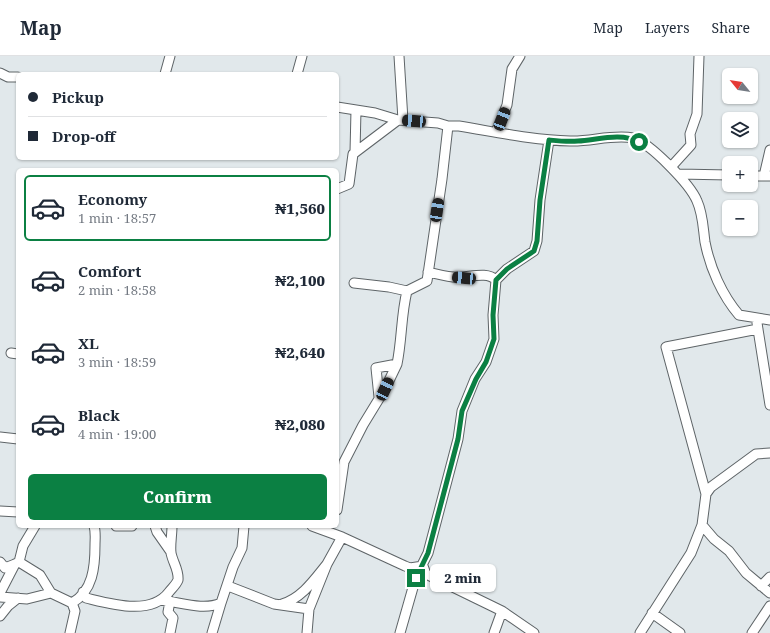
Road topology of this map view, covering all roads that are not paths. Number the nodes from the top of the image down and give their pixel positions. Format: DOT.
graph roads {
  1 [pos="170,56"];
  2 [pos="302,56"];
  3 [pos="399,56"];
  4 [pos="520,56"];
  5 [pos="699,56"];
  6 [pos="166,72"];
  7 [pos="298,72"];
  8 [pos="1,75"];
  9 [pos="16,78"];
  10 [pos="339,107"];
  11 [pos="356,110"];
  12 [pos="401,120"];
  13 [pos="448,126"];
  14 [pos="496,132"];
  15 [pos="549,140"];
  16 [pos="770,150"];
  17 [pos="355,152"];
  18 [pos="671,167"];
  19 [pos="679,174"];
  20 [pos="722,175"];
  21 [pos="767,176"];
  22 [pos="339,188"];
  23 [pos="428,272"];
  24 [pos="496,280"];
  25 [pos="354,283"];
  26 [pos="406,291"];
  27 [pos="756,319"];
  28 [pos="770,320"];
  29 [pos="758,329"];
  30 [pos="397,364"];
  31 [pos="379,397"];
  32 [pos="770,405"];
  33 [pos="0,437"];
  34 [pos="16,439"];
  35 [pos="770,453"];
  36 [pos="706,494"];
  37 [pos="339,496"];
  38 [pos="0,511"];
  39 [pos="16,512"];
  40 [pos="702,525"];
  41 [pos="34,528"];
  42 [pos="94,528"];
  43 [pos="156,528"];
  44 [pos="172,528"];
  45 [pos="244,528"];
  46 [pos="333,529"];
  47 [pos="342,537"];
  48 [pos="171,552"];
  49 [pos="0,562"];
  50 [pos="17,563"];
  51 [pos="327,564"];
  52 [pos="423,566"];
  53 [pos="770,576"];
  54 [pos="228,586"];
  55 [pos="761,586"];
  56 [pos="83,592"];
  57 [pos="51,593"];
  58 [pos="770,593"];
  59 [pos="0,594"];
  60 [pos="0,597"];
  61 [pos="18,598"];
  62 [pos="165,601"];
  63 [pos="72,603"];
  64 [pos="221,603"];
  65 [pos="282,604"];
  66 [pos="770,606"];
  67 [pos="309,609"];
  68 [pos="502,611"];
  69 [pos="652,613"];
  70 [pos="0,616"];
  71 [pos="70,633"];
  72 [pos="170,633"];
  73 [pos="212,633"];
  74 [pos="307,633"];
  75 [pos="400,633"];
  76 [pos="494,633"];
  77 [pos="534,633"];
  78 [pos="640,633"];
  79 [pos="680,633"];
  80 [pos="752,633"];
  1 -- 6 [label="street"];
  2 -- 7 [label="street"];
  3 -- 12 [label="street"];
  4 -- 14 [label="street"];
  5 -- 18 [label="street"];
  8 -- 9 [label="street"];
  10 -- 11 [label="street"];
  11 -- 12 [label="street"];
  11 -- 17 [label="street"];
  12 -- 13 [label="street"];
  12 -- 17 [label="street"];
  13 -- 14 [label="street"];
  13 -- 23 [label="street"];
  14 -- 15 [label="street"];
  15 -- 18 [label="street"];
  15 -- 24 [label="street"];
  16 -- 21 [label="street"];
  17 -- 22 [label="street"];
  18 -- 19 [label="street"];
  19 -- 20 [label="street"];
  19 -- 27 [label="street"];
  23 -- 24 [label="street"];
  23 -- 26 [label="street"];
  24 -- 52 [label="street"];
  25 -- 26 [label="street"];
  26 -- 30 [label="street"];
  27 -- 28 [label="street"];
  27 -- 29 [label="street"];
  29 -- 32 [label="street"];
  29 -- 36 [label="street"];
  30 -- 31 [label="street"];
  30 -- 31 [label="street"];
  31 -- 37 [label="street"];
  33 -- 34 [label="street"];
  35 -- 36 [label="street"];
  36 -- 40 [label="street"];
  38 -- 39 [label="street"];
  40 -- 55 [label="street"];
  40 -- 69 [label="street"];
  41 -- 50 [label="street"];
  42 -- 56 [label="street"];
  43 -- 48 [label="street"];
  44 -- 48 [label="street"];
  45 -- 54 [label="street"];
  46 -- 47 [label="street"];
  47 -- 51 [label="street"];
  47 -- 52 [label="street"];
  48 -- 62 [label="street"];
  49 -- 50 [label="street"];
  50 -- 57 [label="street"];
  50 -- 59 [label="street"];
  51 -- 65 [label="street"];
  51 -- 67 [label="street"];
  52 -- 68 [label="street"];
  52 -- 75 [label="street"];
  53 -- 55 [label="street"];
  54 -- 64 [label="street"];
  54 -- 65 [label="street"];
  55 -- 58 [label="street"];
  56 -- 62 [label="street"];
  56 -- 63 [label="street"];
  57 -- 61 [label="street"];
  57 -- 63 [label="street"];
  60 -- 61 [label="street"];
  61 -- 70 [label="street"];
  62 -- 64 [label="street"];
  62 -- 72 [label="street"];
  63 -- 71 [label="street"];
  64 -- 73 [label="street"];
  65 -- 67 [label="street"];
  66 -- 80 [label="street"];
  67 -- 74 [label="street"];
  68 -- 76 [label="street"];
  68 -- 77 [label="street"];
  69 -- 78 [label="street"];
  69 -- 79 [label="street"];
}
